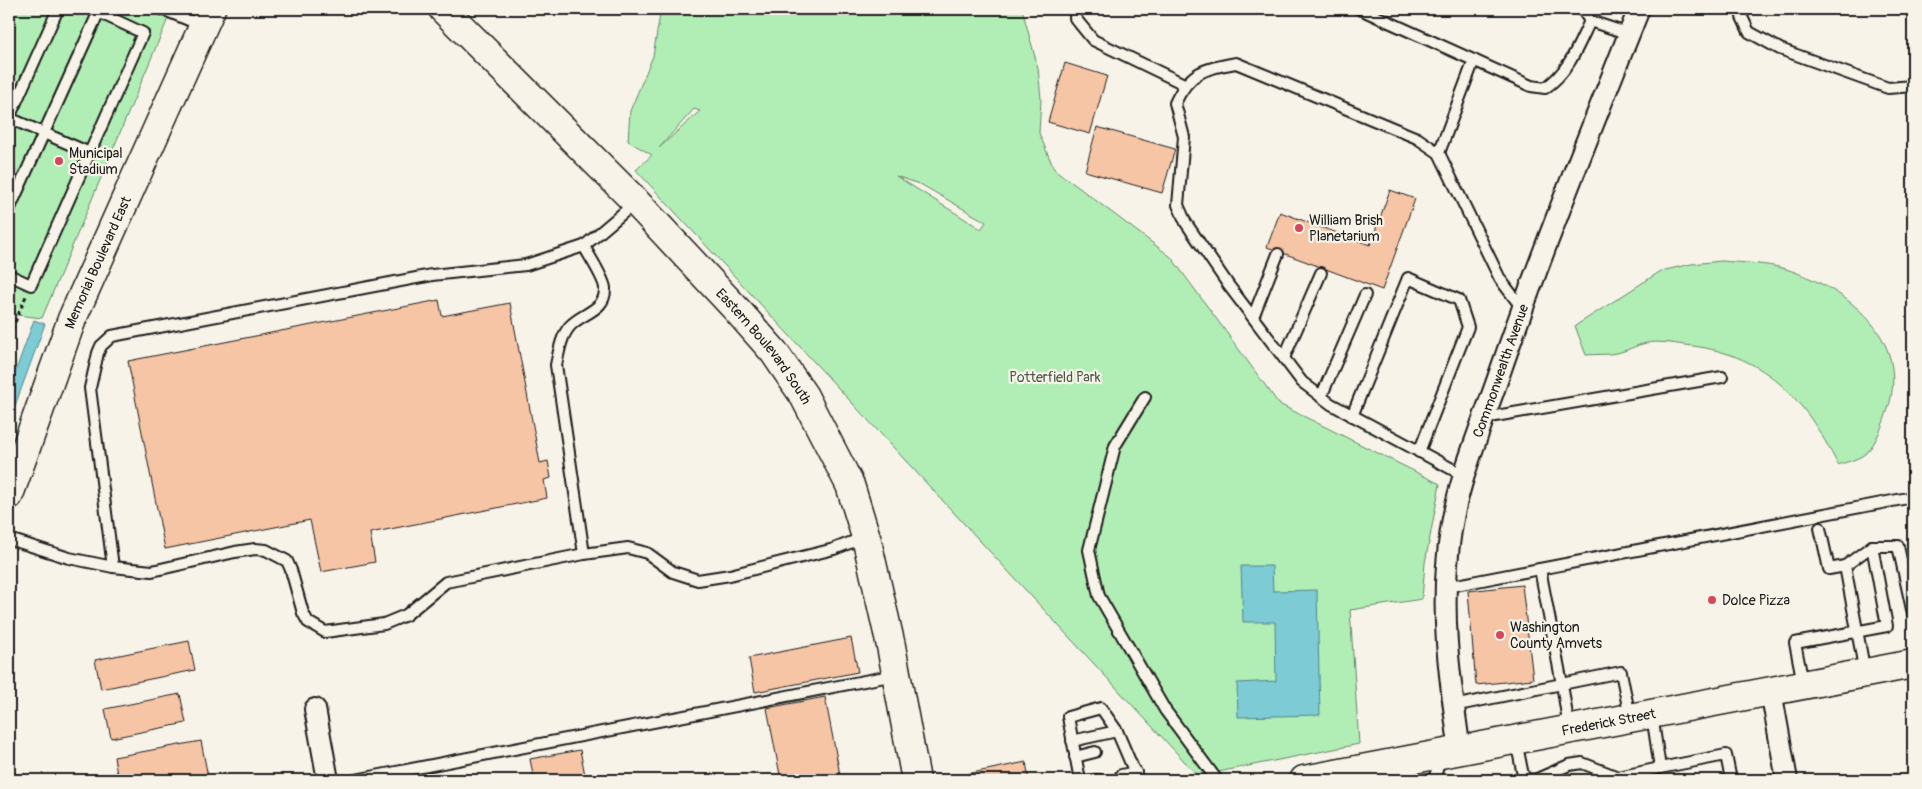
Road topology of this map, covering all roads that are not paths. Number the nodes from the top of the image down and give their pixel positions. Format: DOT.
graph roads {
  1 [pos="58,9"];
  2 [pos="162,9"];
  3 [pos="442,9"];
  4 [pos="1076,9"];
  5 [pos="1360,9"];
  6 [pos="1582,9"];
  7 [pos="1639,9"];
  8 [pos="1743,9"];
  9 [pos="99,10"];
  10 [pos="207,17"];
  11 [pos="1590,21"];
  12 [pos="1629,34"];
  13 [pos="1474,60"];
  14 [pos="1184,84"];
  15 [pos="1913,86"];
  16 [pos="9,118"];
  17 [pos="44,133"];
  18 [pos="90,153"];
  19 [pos="1439,153"];
  20 [pos="636,202"];
  21 [pos="9,210"];
  22 [pos="584,246"];
  23 [pos="1278,254"];
  24 [pos="1321,274"];
  25 [pos="9,275"];
  26 [pos="1366,295"];
  27 [pos="1522,308"];
  28 [pos="1253,317"];
  29 [pos="1284,358"];
  30 [pos="1722,377"];
  31 [pos="1322,396"];
  32 [pos="1145,397"];
  33 [pos="1352,416"];
  34 [pos="1484,418"];
  35 [pos="1419,452"];
  36 [pos="1465,476"];
  37 [pos="9,495"];
  38 [pos="1913,497"];
  39 [pos="1820,528"];
  40 [pos="866,537"];
  41 [pos="9,539"];
  42 [pos="1872,546"];
  43 [pos="584,554"];
  44 [pos="1845,566"];
  45 [pos="114,568"];
  46 [pos="1540,569"];
  47 [pos="1446,587"];
  48 [pos="1913,614"];
  49 [pos="1857,632"];
  50 [pos="1913,664"];
  51 [pos="1865,673"];
  52 [pos="896,675"];
  53 [pos="1562,684"];
  54 [pos="1803,684"];
  55 [pos="1771,691"];
  56 [pos="1453,706"];
  57 [pos="315,709"];
  58 [pos="1641,716"];
  59 [pos="1570,730"];
  60 [pos="1117,731"];
  61 [pos="1516,740"];
  62 [pos="1072,741"];
  63 [pos="1095,752"];
  64 [pos="1451,753"];
  65 [pos="1075,757"];
  66 [pos="1660,768"];
  67 [pos="1121,774"];
  68 [pos="1371,774"];
  69 [pos="1137,776"];
  70 [pos="328,780"];
  71 [pos="355,780"];
  72 [pos="916,780"];
  73 [pos="1080,780"];
  74 [pos="1218,780"];
  75 [pos="1304,780"];
  76 [pos="1434,780"];
  77 [pos="1731,780"];
  78 [pos="1786,780"];
  1 -- 16 [label="lane"];
  2 -- 10 [label="lane"];
  3 -- 20 [label="main road, Eastern Boulevard South"];
  4 -- 14 [label="lane"];
  5 -- 13 [label="lane"];
  6 -- 11 [label="lane"];
  7 -- 12 [label="street, Commonwealth Avenue"];
  8 -- 15 [label="lane"];
  9 -- 17 [label="lane"];
  9 -- 18 [label="lane"];
  10 -- 37 [label="main road, Memorial Boulevard East"];
  11 -- 12 [label="lane"];
  11 -- 13 [label="lane"];
  12 -- 27 [label="street, Commonwealth Avenue"];
  13 -- 19 [label="lane"];
  14 -- 19 [label="lane"];
  14 -- 28 [label="lane"];
  16 -- 17 [label="lane"];
  17 -- 18 [label="lane"];
  17 -- 21 [label="lane"];
  18 -- 25 [label="lane"];
  19 -- 27 [label="lane"];
  20 -- 22 [label="lane"];
  20 -- 40 [label="main road, Eastern Boulevard South"];
  22 -- 43 [label="lane"];
  22 -- 45 [label="lane"];
  23 -- 28 [label="lane"];
  24 -- 29 [label="lane"];
  26 -- 31 [label="lane"];
  27 -- 34 [label="street, Commonwealth Avenue"];
  28 -- 29 [label="lane"];
  29 -- 31 [label="lane"];
  30 -- 34 [label="lane"];
  31 -- 33 [label="lane"];
  32 -- 74 [label="lane"];
  33 -- 35 [label="lane"];
  33 -- 35 [label="lane"];
  34 -- 36 [label="street, Commonwealth Avenue"];
  35 -- 36 [label="lane"];
  36 -- 47 [label="street, Commonwealth Avenue"];
  38 -- 46 [label="lane"];
  39 -- 44 [label="lane"];
  40 -- 43 [label="lane"];
  40 -- 52 [label="main road, Eastern Boulevard South"];
  41 -- 45 [label="lane"];
  42 -- 44 [label="lane"];
  42 -- 48 [label="lane"];
  42 -- 49 [label="lane"];
  43 -- 45 [label="lane"];
  44 -- 49 [label="lane"];
  46 -- 47 [label="lane"];
  46 -- 53 [label="lane"];
  47 -- 56 [label="street, Commonwealth Avenue"];
  49 -- 51 [label="lane"];
  49 -- 54 [label="lane"];
  50 -- 51 [label="main road, Frederick Street"];
  51 -- 54 [label="main road, Frederick Street"];
  52 -- 71 [label="lane"];
  52 -- 72 [label="main road, Eastern Boulevard South"];
  53 -- 56 [label="lane"];
  53 -- 58 [label="lane"];
  53 -- 59 [label="lane"];
  54 -- 55 [label="main road, Frederick Street"];
  55 -- 58 [label="main road, Frederick Street"];
  55 -- 78 [label="street"];
  56 -- 64 [label="street, Commonwealth Avenue"];
  57 -- 70 [label="street"];
  58 -- 59 [label="main road, Frederick Street"];
  58 -- 66 [label="lane"];
  59 -- 61 [label="main road, Frederick Street"];
  60 -- 62 [label="lane"];
  60 -- 62 [label="lane"];
  60 -- 69 [label="lane"];
  61 -- 64 [label="main road, Frederick Street"];
  61 -- 66 [label="lane"];
  62 -- 65 [label="lane"];
  63 -- 65 [label="lane"];
  64 -- 68 [label="main road, Frederick Street"];
  64 -- 76 [label="lane"];
  65 -- 73 [label="lane"];
  66 -- 77 [label="lane"];
  67 -- 69 [label="lane"];
  68 -- 75 [label="main road, Frederick Street"];
}
